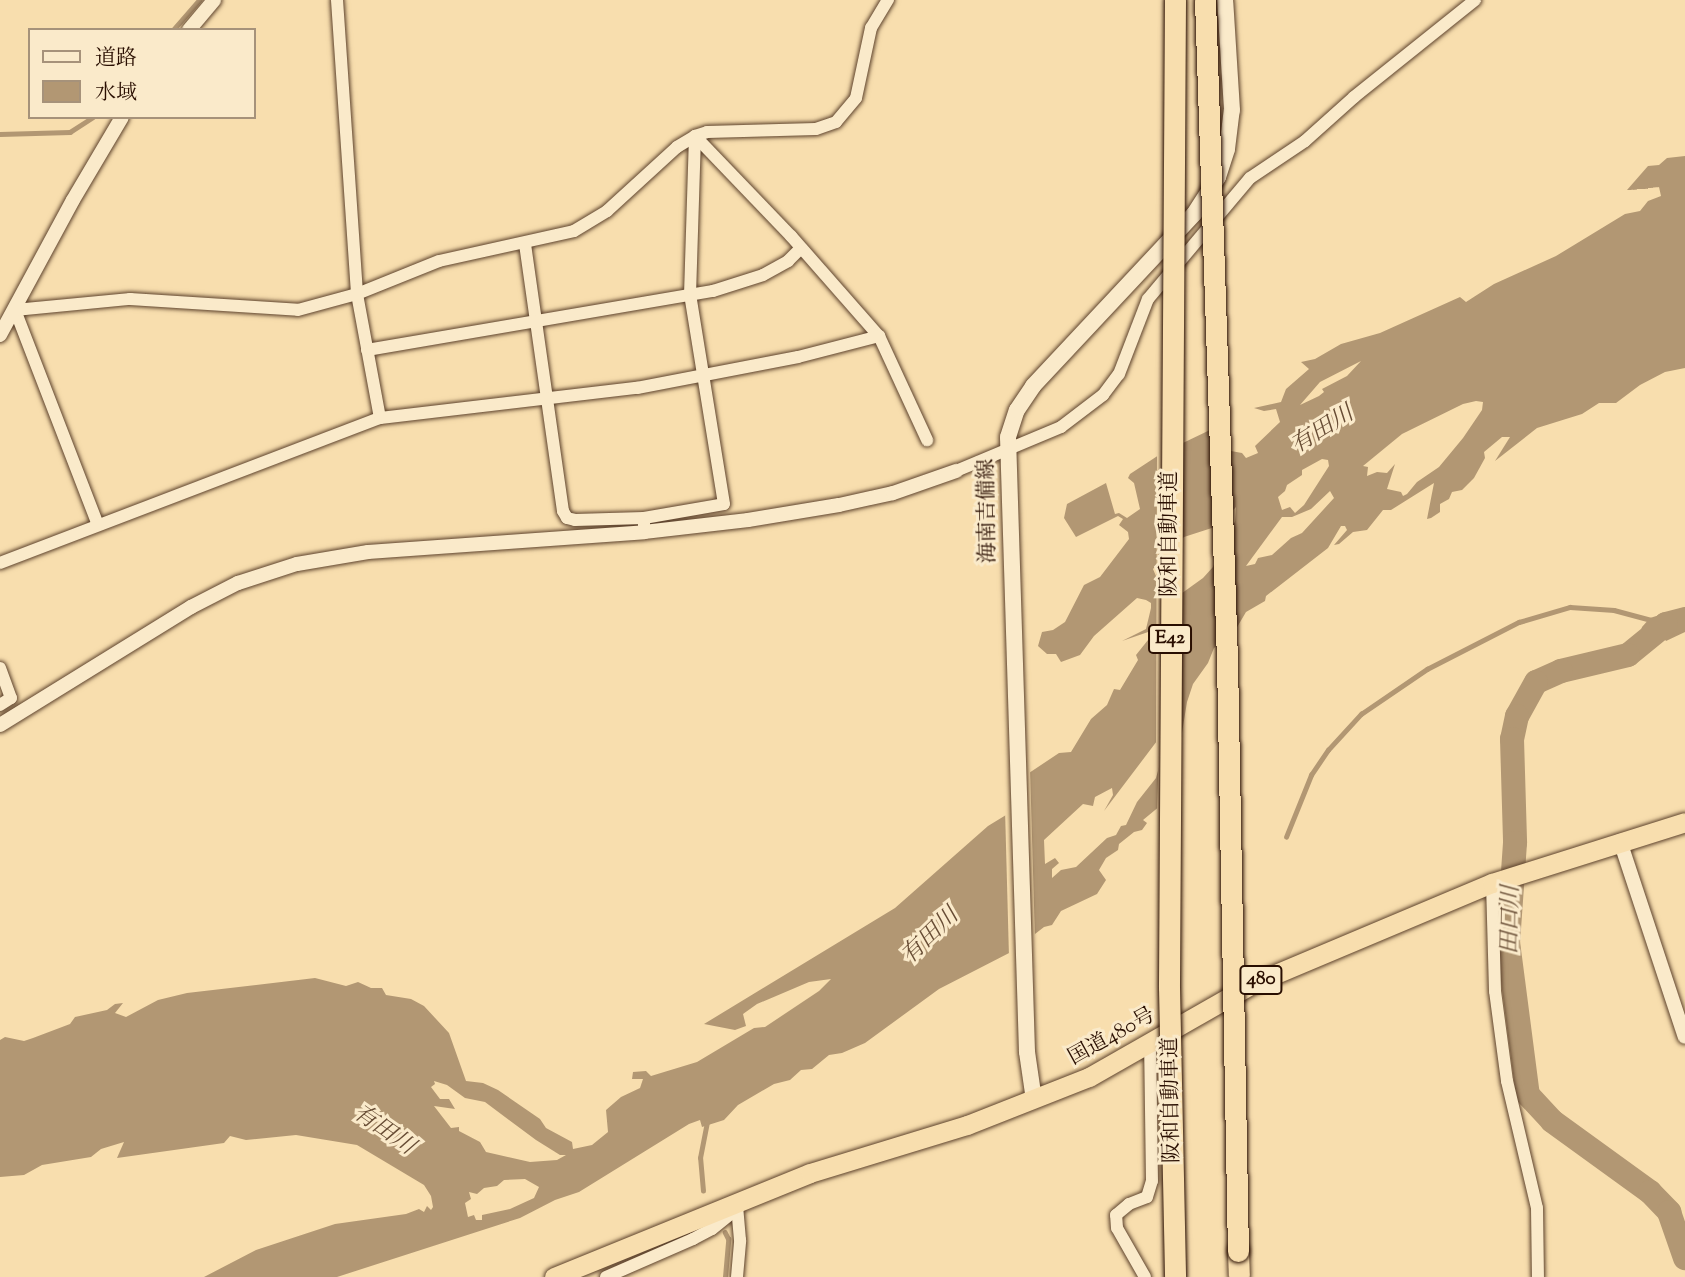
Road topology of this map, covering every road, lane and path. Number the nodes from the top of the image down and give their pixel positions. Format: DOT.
graph roads {
  1 [pos="214,0"];
  2 [pos="337,0"];
  3 [pos="888,0"];
  4 [pos="1175,0"];
  5 [pos="1205,0"];
  6 [pos="1225,0"];
  7 [pos="1475,0"];
  8 [pos="192,28"];
  9 [pos="121,119"];
  10 [pos="695,136"];
  11 [pos="525,244"];
  12 [pos="801,248"];
  13 [pos="357,294"];
  14 [pos="690,295"];
  15 [pos="15,310"];
  16 [pos="536,321"];
  17 [pos="0,335"];
  18 [pos="879,336"];
  19 [pos="367,350"];
  20 [pos="704,376"];
  21 [pos="547,399"];
  22 [pos="380,418"];
  23 [pos="927,440"];
  24 [pos="1007,458"];
  25 [pos="956,471"];
  26 [pos="98,525"];
  27 [pos="644,525"];
  28 [pos="0,563"];
  29 [pos="0,668"];
  30 [pos="0,705"];
  31 [pos="0,725"];
  32 [pos="1685,822"];
  33 [pos="1620,841"];
  34 [pos="1496,882"];
  35 [pos="1685,1037"];
  36 [pos="1150,1043"];
  37 [pos="1034,1100"];
  38 [pos="738,1205"];
  39 [pos="1239,1275"];
  40 [pos="554,1277"];
  41 [pos="606,1277"];
  42 [pos="737,1277"];
  43 [pos="1145,1277"];
  44 [pos="1175,1277"];
  45 [pos="1538,1277"];
  1 -- 8 [label="street"];
  2 -- 13 [label="street"];
  3 -- 10 [label="street"];
  4 -- 44 [label="highway, 阪和自動車道 / E42, bridge"];
  5 -- 39 [label="highway, bridge"];
  6 -- 24 [label="main road, 海南吉備線"];
  7 -- 24 [label="street"];
  9 -- 15 [label="street"];
  10 -- 11 [label="street"];
  10 -- 12 [label="street"];
  10 -- 14 [label="street"];
  11 -- 13 [label="street"];
  11 -- 16 [label="street"];
  12 -- 14 [label="street"];
  12 -- 18 [label="street"];
  13 -- 15 [label="street"];
  13 -- 19 [label="street"];
  14 -- 16 [label="street"];
  14 -- 20 [label="street"];
  15 -- 17 [label="street"];
  15 -- 26 [label="street"];
  16 -- 19 [label="street"];
  16 -- 21 [label="street"];
  18 -- 20 [label="street"];
  18 -- 23 [label="street"];
  19 -- 22 [label="street"];
  20 -- 21 [label="street"];
  20 -- 27 [label="street"];
  21 -- 22 [label="street"];
  21 -- 27 [label="street"];
  22 -- 26 [label="street"];
  24 -- 25 [label="street"];
  24 -- 37 [label="main road, 海南吉備線"];
  25 -- 27 [label="street"];
  26 -- 28 [label="street"];
  27 -- 31 [label="street"];
  29 -- 30 [label="street"];
  32 -- 33 [label="highway, 国道480号 / 480"];
  33 -- 34 [label="highway, 国道480号 / 480"];
  33 -- 35 [label="street"];
  34 -- 36 [label="highway, 国道480号 / 480"];
  34 -- 45 [label="street"];
  36 -- 37 [label="highway, 国道480号 / 480"];
  36 -- 43 [label="street"];
  37 -- 38 [label="highway, 国道480号 / 480"];
  38 -- 40 [label="highway, 国道480号 / 480"];
  38 -- 41 [label="street"];
  38 -- 42 [label="street"];
}
